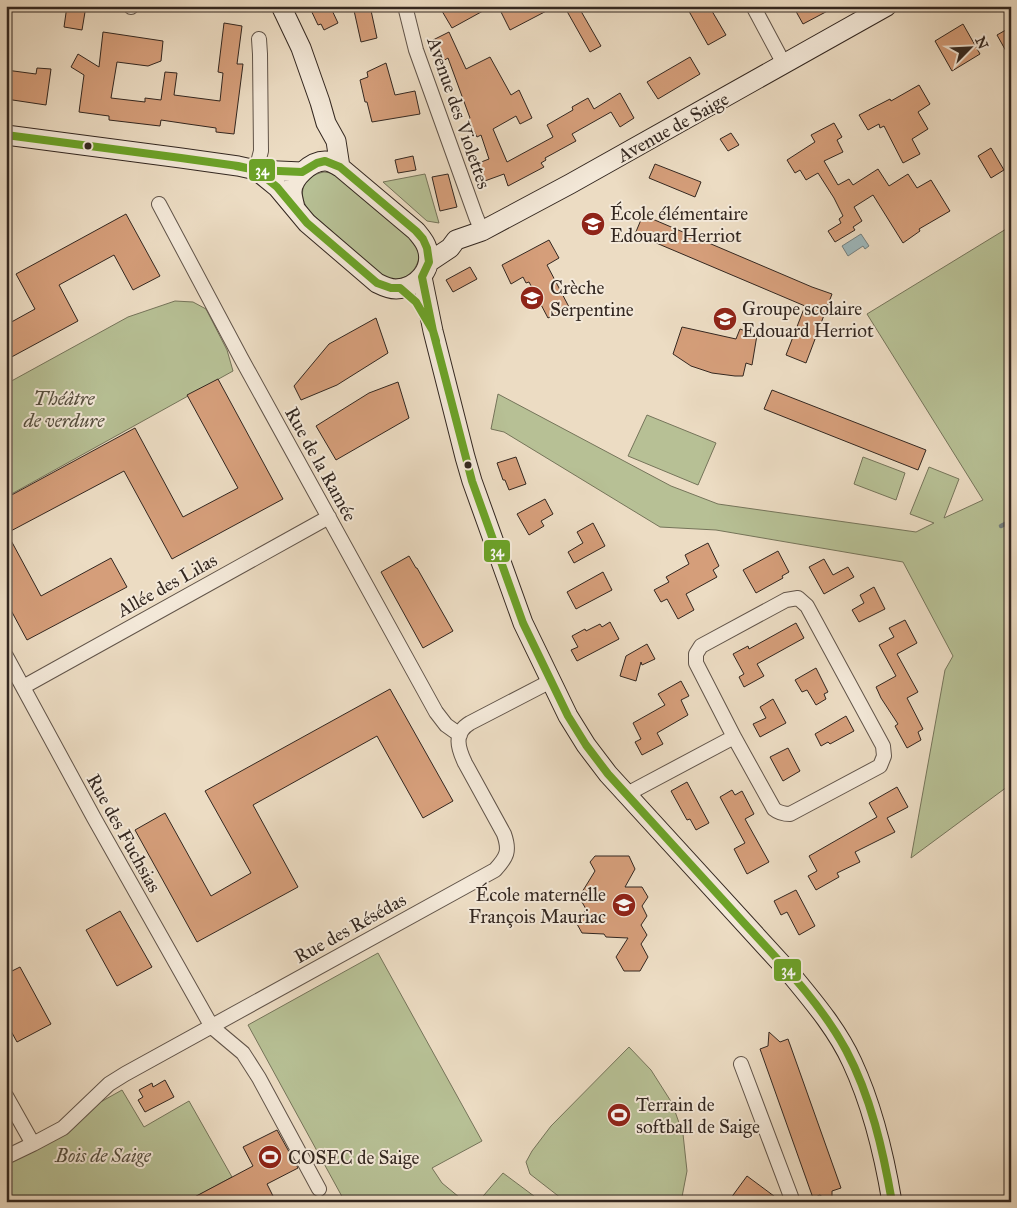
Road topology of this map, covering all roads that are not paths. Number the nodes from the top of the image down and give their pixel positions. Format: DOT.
graph roads {
  1 [pos="281,6"];
  2 [pos="405,6"];
  3 [pos="753,6"];
  4 [pos="887,6"];
  5 [pos="259,39"];
  6 [pos="784,64"];
  7 [pos="6,135"];
  8 [pos="333,164"];
  9 [pos="256,170"];
  10 [pos="302,172"];
  11 [pos="159,204"];
  12 [pos="295,208"];
  13 [pos="482,231"];
  14 [pos="423,239"];
  15 [pos="456,240"];
  16 [pos="426,269"];
  17 [pos="400,288"];
  18 [pos="433,331"];
  19 [pos="329,517"];
  20 [pos="6,656"];
  21 [pos="546,683"];
  22 [pos="23,687"];
  23 [pos="460,735"];
  24 [pos="734,737"];
  25 [pos="627,794"];
  26 [pos="212,1027"];
  27 [pos="742,1064"];
  28 [pos="6,1096"];
  29 [pos="33,1144"];
  30 [pos="6,1157"];
  31 [pos="319,1189"];
  32 [pos="793,1202"];
  33 [pos="892,1202"];
  1 -- 8 [label="main road"];
  2 -- 13 [label="street, Avenue des Violettes"];
  3 -- 6 [label="street"];
  4 -- 6 [label="main road, Avenue de Saige"];
  5 -- 9 [label="street"];
  6 -- 13 [label="main road, Avenue de Saige"];
  7 -- 9 [label="main road"];
  8 -- 10 [label="main road"];
  8 -- 14 [label="main road"];
  9 -- 10 [label="main road"];
  9 -- 12 [label="main road"];
  10 -- 12 [label="main road"];
  11 -- 19 [label="street, Rue de la Ramée"];
  12 -- 17 [label="main road"];
  13 -- 15 [label="main road, Avenue de Saige"];
  14 -- 15 [label="main road, Avenue de Saige"];
  14 -- 16 [label="main road"];
  15 -- 16 [label="main road, Avenue de Saige"];
  16 -- 17 [label="main road, Avenue de Saige"];
  16 -- 18 [label="main road"];
  17 -- 18 [label="main road"];
  18 -- 21 [label="main road"];
  19 -- 22 [label="street, Allée des Lilas"];
  19 -- 23 [label="street, Rue de la Ramée"];
  20 -- 22 [label="street, Rue des Fuchsias"];
  21 -- 23 [label="street"];
  21 -- 25 [label="main road"];
  22 -- 26 [label="street, Rue des Fuchsias"];
  23 -- 26 [label="street, Rue des Résédas"];
  24 -- 24 [label="street"];
  24 -- 25 [label="street"];
  25 -- 33 [label="main road"];
  26 -- 29 [label="street, Rue des Résédas"];
  26 -- 31 [label="street"];
  27 -- 32 [label="street"];
  28 -- 29 [label="street"];
  29 -- 30 [label="street, Rue des Résédas"];
}
